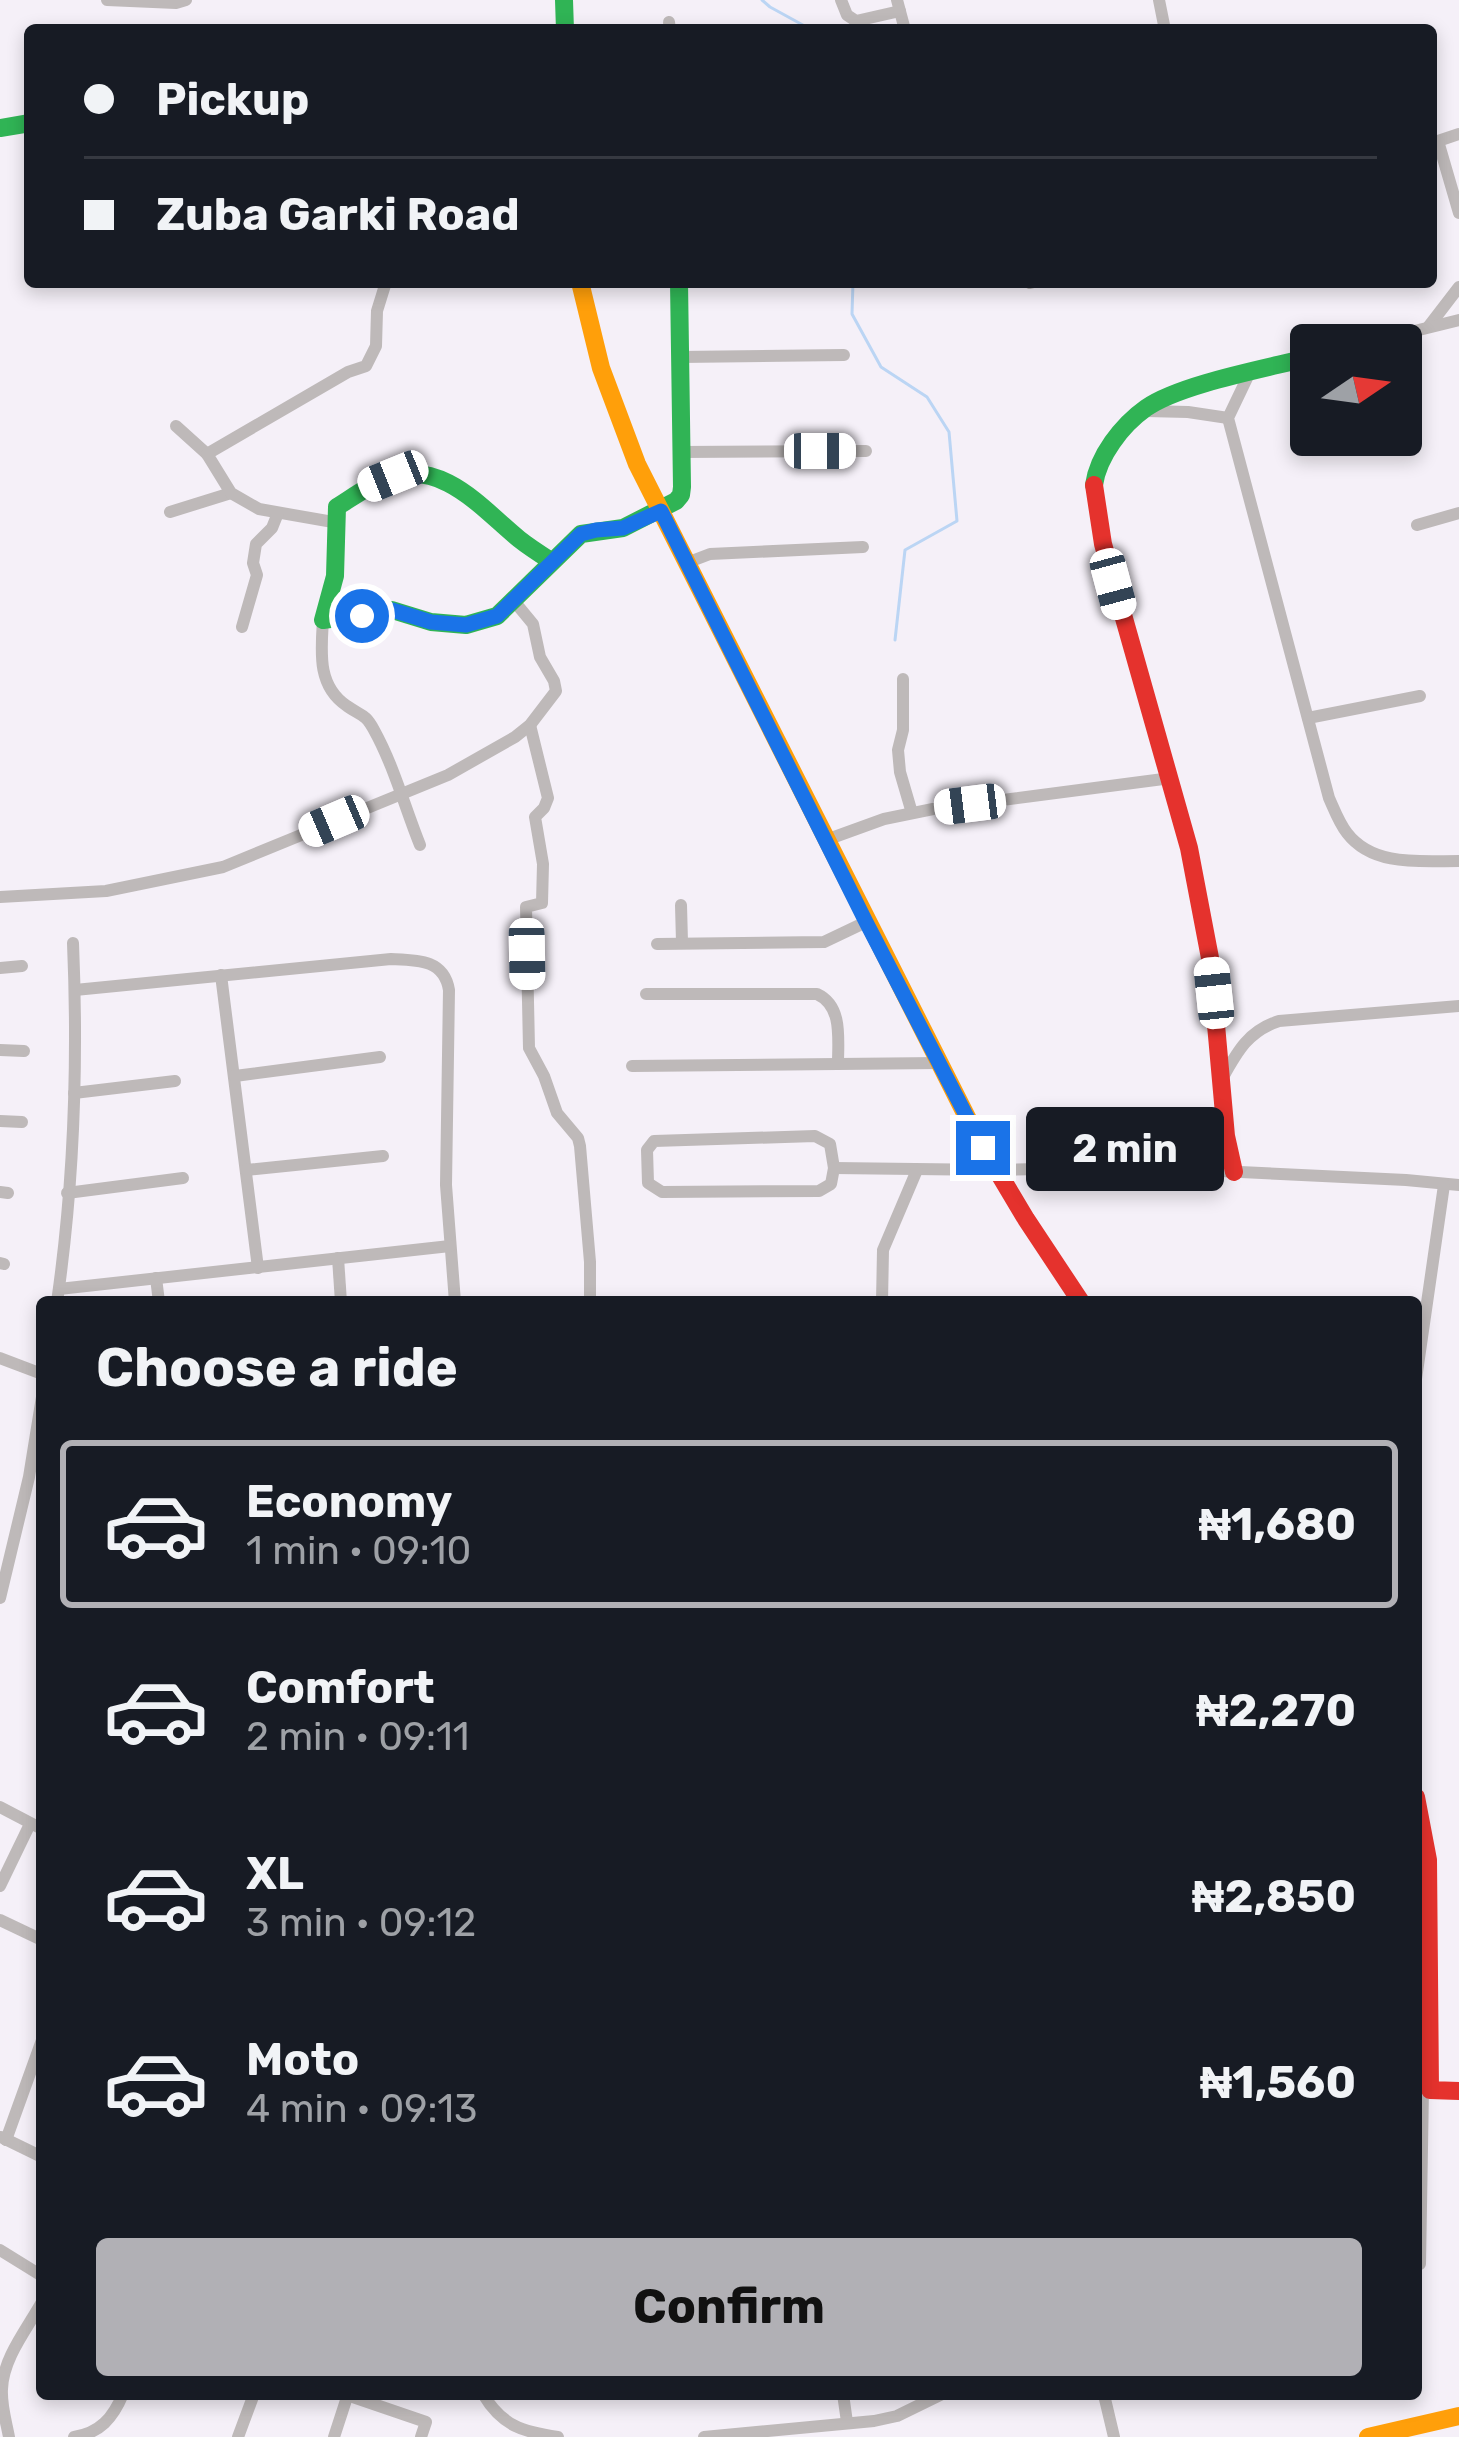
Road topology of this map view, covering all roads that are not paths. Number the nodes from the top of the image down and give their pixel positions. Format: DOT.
graph roads {
  1 [pos="107,0"];
  2 [pos="186,0"];
  3 [pos="841,0"];
  4 [pos="898,6"];
  5 [pos="847,15"];
  6 [pos="849,24"];
  7 [pos="1437,151"];
  8 [pos="1459,213"];
  9 [pos="1459,287"];
  10 [pos="384,288"];
  11 [pos="581,288"];
  12 [pos="679,288"];
  13 [pos="1459,320"];
  14 [pos="1429,327"];
  15 [pos="1422,329"];
  16 [pos="844,355"];
  17 [pos="680,357"];
  18 [pos="1290,362"];
  19 [pos="1250,372"];
  20 [pos="1143,411"];
  21 [pos="1228,418"];
  22 [pos="176,426"];
  23 [pos="866,451"];
  24 [pos="681,452"];
  25 [pos="207,454"];
  26 [pos="231,493"];
  27 [pos="661,511"];
  28 [pos="170,512"];
  29 [pos="278,513"];
  30 [pos="1459,513"];
  31 [pos="334,522"];
  32 [pos="1417,525"];
  33 [pos="863,547"];
  34 [pos="551,561"];
  35 [pos="688,562"];
  36 [pos="514,601"];
  37 [pos="323,620"];
  38 [pos="242,627"];
  39 [pos="903,679"];
  40 [pos="1420,697"];
  41 [pos="1307,718"];
  42 [pos="530,724"];
  43 [pos="1171,778"];
  44 [pos="399,794"];
  45 [pos="913,813"];
  46 [pos="826,840"];
  47 [pos="420,845"];
  48 [pos="1459,860"];
  49 [pos="0,897"];
  50 [pos="681,905"];
  51 [pos="866,922"];
  52 [pos="682,942"];
  53 [pos="74,943"];
  54 [pos="657,944"];
  55 [pos="22,966"];
  56 [pos="0,968"];
  57 [pos="221,975"];
  58 [pos="75,990"];
  59 [pos="646,994"];
  60 [pos="1459,1006"];
  61 [pos="0,1050"];
  62 [pos="24,1051"];
  63 [pos="380,1058"];
  64 [pos="938,1063"];
  65 [pos="838,1064"];
  66 [pos="632,1066"];
  67 [pos="235,1076"];
  68 [pos="1222,1080"];
  69 [pos="175,1081"];
  70 [pos="74,1093"];
  71 [pos="0,1121"];
  72 [pos="22,1122"];
  73 [pos="383,1156"];
  74 [pos="833,1168"];
  75 [pos="246,1170"];
  76 [pos="917,1170"];
  77 [pos="996,1171"];
  78 [pos="1234,1172"];
  79 [pos="183,1178"];
  80 [pos="1452,1185"];
  81 [pos="67,1193"];
  82 [pos="451,1246"];
  83 [pos="338,1258"];
  84 [pos="258,1268"];
  85 [pos="156,1278"];
  86 [pos="58,1295"];
  87 [pos="158,1296"];
  88 [pos="341,1296"];
  89 [pos="455,1296"];
  90 [pos="590,1296"];
  91 [pos="882,1296"];
  92 [pos="1077,1296"];
  93 [pos="1422,1346"];
  94 [pos="0,1358"];
  95 [pos="36,1372"];
  96 [pos="36,1479"];
  97 [pos="0,1598"];
  98 [pos="0,1807"];
  99 [pos="36,1826"];
  100 [pos="1422,1828"];
  101 [pos="0,1886"];
  102 [pos="0,1920"];
  103 [pos="36,1937"];
  104 [pos="36,2055"];
  105 [pos="1423,2090"];
  106 [pos="1459,2091"];
  107 [pos="3,2138"];
  108 [pos="1422,2148"];
  109 [pos="36,2154"];
  110 [pos="0,2250"];
  111 [pos="36,2272"];
  112 [pos="36,2313"];
  113 [pos="120,2400"];
  114 [pos="252,2400"];
  115 [pos="345,2400"];
  116 [pos="362,2400"];
  117 [pos="486,2400"];
  118 [pos="844,2400"];
  119 [pos="930,2400"];
  120 [pos="1105,2400"];
  121 [pos="1459,2416"];
  122 [pos="847,2422"];
  123 [pos="9,2437"];
  124 [pos="74,2437"];
  125 [pos="238,2437"];
  126 [pos="334,2437"];
  127 [pos="422,2437"];
  128 [pos="558,2437"];
  129 [pos="704,2437"];
  130 [pos="1114,2437"];
  131 [pos="1369,2437"];
  1 -- 2 [label="street"];
  3 -- 5 [label="street"];
  4 -- 5 [label="street"];
  5 -- 6 [label="street"];
  7 -- 8 [label="street"];
  9 -- 14 [label="street"];
  10 -- 25 [label="street"];
  11 -- 27 [label="street"];
  12 -- 17 [label="street"];
  13 -- 14 [label="street"];
  14 -- 15 [label="street"];
  16 -- 17 [label="street"];
  17 -- 24 [label="street"];
  18 -- 19 [label="street"];
  19 -- 20 [label="street"];
  19 -- 21 [label="street"];
  20 -- 21 [label="street"];
  20 -- 43 [label="street"];
  21 -- 41 [label="street"];
  22 -- 25 [label="street"];
  23 -- 24 [label="street"];
  24 -- 27 [label="street"];
  25 -- 26 [label="street"];
  26 -- 28 [label="street"];
  26 -- 29 [label="street"];
  27 -- 34 [label="street"];
  27 -- 35 [label="street"];
  29 -- 31 [label="street"];
  29 -- 38 [label="street"];
  30 -- 32 [label="street"];
  31 -- 34 [label="street"];
  31 -- 37 [label="street"];
  33 -- 35 [label="street"];
  34 -- 36 [label="street"];
  35 -- 46 [label="street"];
  36 -- 37 [label="street"];
  36 -- 42 [label="street"];
  37 -- 44 [label="street"];
  39 -- 45 [label="street"];
  40 -- 41 [label="street"];
  41 -- 48 [label="street"];
  42 -- 44 [label="street"];
  42 -- 90 [label="street"];
  43 -- 45 [label="street"];
  43 -- 68 [label="street"];
  44 -- 47 [label="street"];
  44 -- 49 [label="street"];
  45 -- 46 [label="street"];
  46 -- 51 [label="street"];
  50 -- 52 [label="street"];
  51 -- 52 [label="street"];
  51 -- 64 [label="street"];
  52 -- 54 [label="street"];
  53 -- 58 [label="street"];
  55 -- 56 [label="street"];
  57 -- 58 [label="street"];
  57 -- 67 [label="street"];
  57 -- 82 [label="street"];
  58 -- 70 [label="street"];
  59 -- 65 [label="street"];
  60 -- 68 [label="street"];
  61 -- 62 [label="street"];
  63 -- 67 [label="street"];
  64 -- 65 [label="street"];
  64 -- 77 [label="street"];
  65 -- 66 [label="street"];
  67 -- 75 [label="street"];
  68 -- 78 [label="street"];
  69 -- 70 [label="street"];
  70 -- 81 [label="street"];
  71 -- 72 [label="street"];
  73 -- 75 [label="street"];
  74 -- 74 [label="street"];
  74 -- 76 [label="street"];
  75 -- 84 [label="street"];
  76 -- 77 [label="street"];
  76 -- 91 [label="street"];
  77 -- 78 [label="street"];
  77 -- 92 [label="street"];
  78 -- 80 [label="street"];
  79 -- 81 [label="street"];
  80 -- 93 [label="street"];
  81 -- 86 [label="street"];
  82 -- 83 [label="street"];
  82 -- 89 [label="street"];
  83 -- 84 [label="street"];
  83 -- 88 [label="street"];
  84 -- 85 [label="street"];
  85 -- 86 [label="street"];
  85 -- 87 [label="street"];
  94 -- 95 [label="street"];
  96 -- 97 [label="street"];
  98 -- 99 [label="street"];
  99 -- 101 [label="street"];
  100 -- 105 [label="street"];
  102 -- 103 [label="street"];
  104 -- 107 [label="street"];
  105 -- 106 [label="street"];
  105 -- 108 [label="street"];
  107 -- 109 [label="street"];
  110 -- 111 [label="street"];
  112 -- 123 [label="street"];
  113 -- 124 [label="street"];
  114 -- 125 [label="street"];
  115 -- 126 [label="street"];
  116 -- 127 [label="street"];
  117 -- 128 [label="street"];
  118 -- 122 [label="street"];
  119 -- 122 [label="street"];
  120 -- 130 [label="street"];
  121 -- 131 [label="street"];
  122 -- 129 [label="street"];
}
